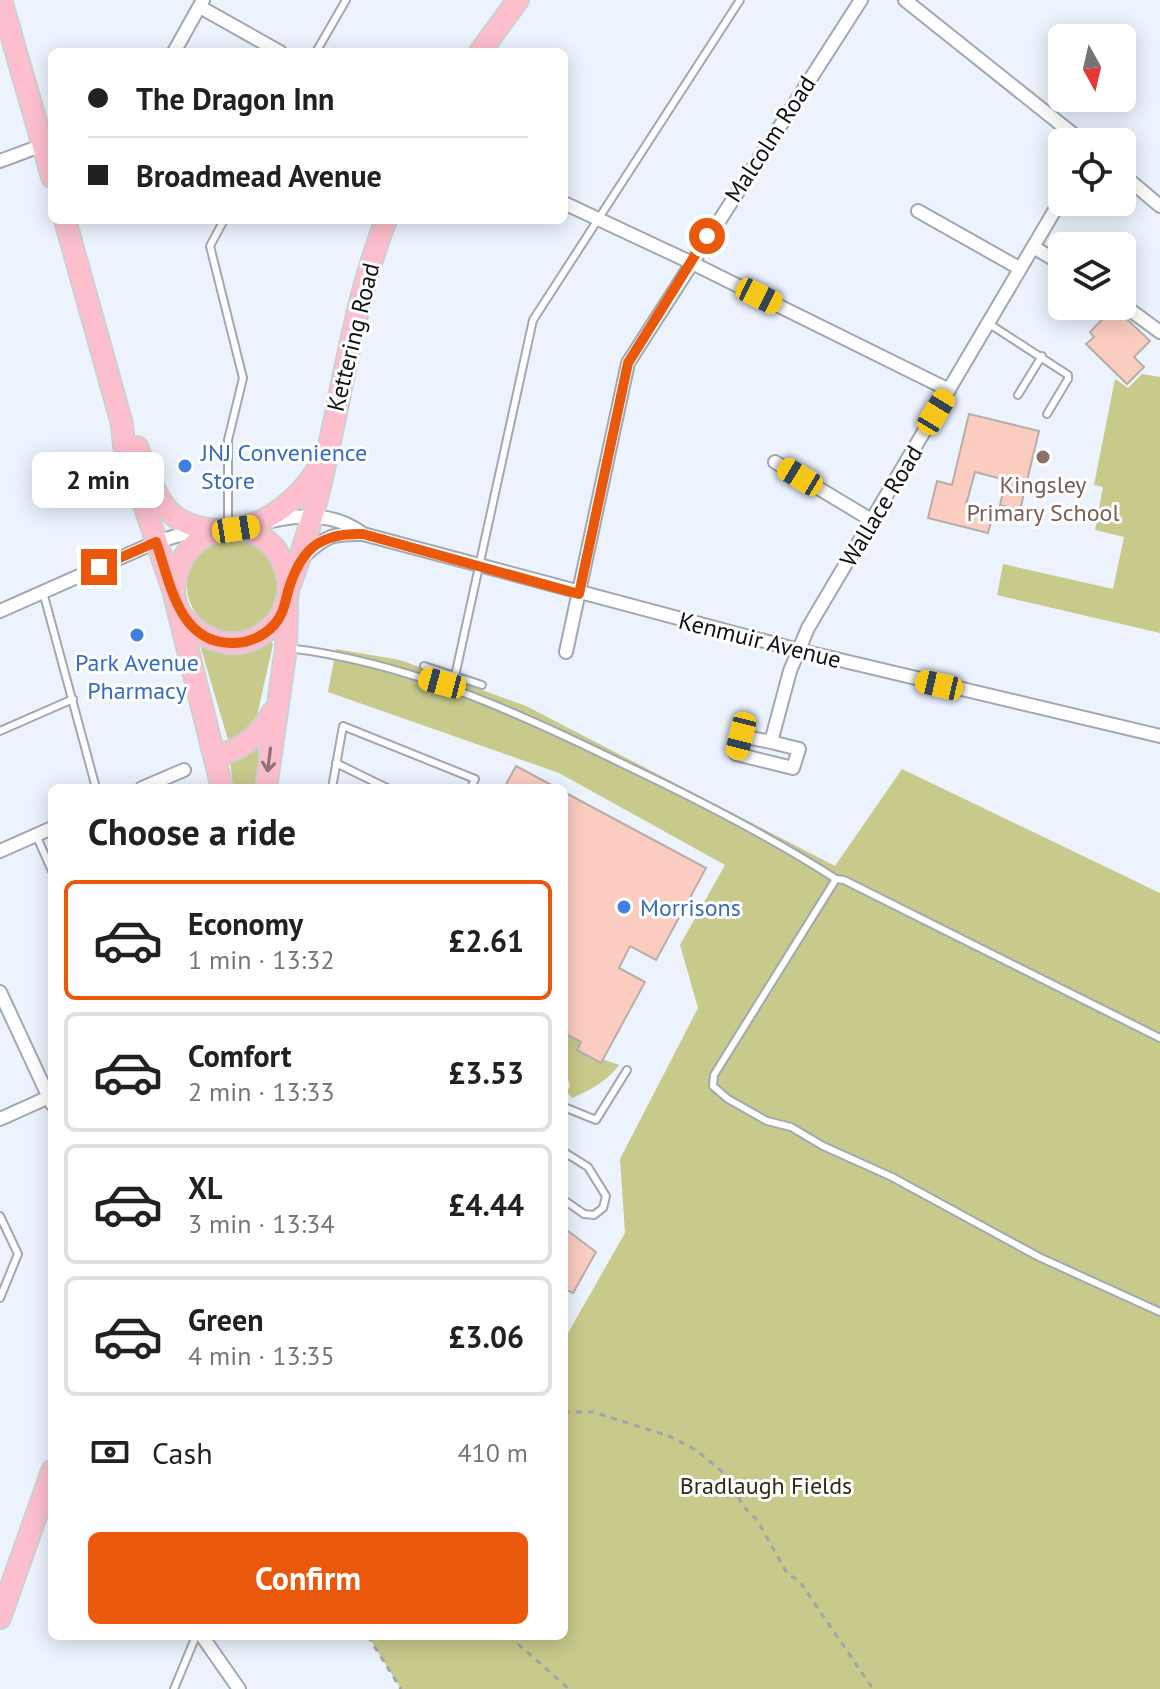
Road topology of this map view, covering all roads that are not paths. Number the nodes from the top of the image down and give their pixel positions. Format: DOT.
graph roads {
  1 [pos="1,0"];
  2 [pos="346,0"];
  3 [pos="518,0"];
  4 [pos="740,0"];
  5 [pos="861,0"];
  6 [pos="905,0"];
  7 [pos="202,3"];
  8 [pos="176,48"];
  9 [pos="274,48"];
  10 [pos="318,48"];
  11 [pos="483,48"];
  12 [pos="1065,128"];
  13 [pos="43,145"];
  14 [pos="0,161"];
  15 [pos="48,163"];
  16 [pos="1136,186"];
  17 [pos="568,205"];
  18 [pos="1160,206"];
  19 [pos="918,211"];
  20 [pos="1051,216"];
  21 [pos="597,219"];
  22 [pos="66,224"];
  23 [pos="222,224"];
  24 [pos="385,224"];
  25 [pos="1033,247"];
  26 [pos="1048,256"];
  27 [pos="690,262"];
  28 [pos="1019,268"];
  29 [pos="1136,314"];
  30 [pos="988,323"];
  31 [pos="1160,332"];
  32 [pos="1042,356"];
  33 [pos="949,390"];
  34 [pos="1018,395"];
  35 [pos="1047,414"];
  36 [pos="122,424"];
  37 [pos="325,456"];
  38 [pos="775,462"];
  39 [pos="311,516"];
  40 [pos="873,521"];
  41 [pos="227,528"];
  42 [pos="363,534"];
  43 [pos="156,542"];
  44 [pos="300,560"];
  45 [pos="479,568"];
  46 [pos="43,592"];
  47 [pos="288,594"];
  48 [pos="579,594"];
  49 [pos="177,603"];
  50 [pos="0,611"];
  51 [pos="286,648"];
  52 [pos="798,650"];
  53 [pos="566,652"];
  54 [pos="424,666"];
  55 [pos="455,676"];
  56 [pos="482,685"];
  57 [pos="73,699"];
  58 [pos="275,706"];
  59 [pos="0,731"];
  60 [pos="1160,736"];
  61 [pos="771,742"];
  62 [pos="216,756"];
  63 [pos="336,763"];
  64 [pos="184,770"];
  65 [pos="95,784"];
  66 [pos="151,784"];
  67 [pos="221,784"];
  68 [pos="266,784"];
  69 [pos="333,784"];
  70 [pos="379,784"];
  71 [pos="473,784"];
  72 [pos="48,830"];
  73 [pos="36,835"];
  74 [pos="0,851"];
  75 [pos="48,862"];
  76 [pos="836,879"];
  77 [pos="0,992"];
  78 [pos="1160,1038"];
  79 [pos="627,1070"];
  80 [pos="47,1081"];
  81 [pos="48,1102"];
  82 [pos="568,1109"];
  83 [pos="0,1119"];
  84 [pos="568,1154"];
  85 [pos="568,1203"];
  86 [pos="0,1216"];
  87 [pos="0,1298"];
  88 [pos="1160,1312"];
  89 [pos="48,1482"];
  90 [pos="0,1618"];
  91 [pos="194,1640"];
  92 [pos="205,1640"];
  93 [pos="174,1689"];
  94 [pos="239,1689"];
  1 -- 13 [label="main road"];
  2 -- 10 [label="lane"];
  3 -- 11 [label="main road"];
  4 -- 21 [label="lane"];
  5 -- 27 [label="street, Malcolm Road"];
  6 -- 12 [label="street"];
  7 -- 8 [label="street"];
  7 -- 9 [label="street"];
  13 -- 14 [label="street"];
  13 -- 15 [label="main road"];
  16 -- 18 [label="street"];
  17 -- 21 [label="street"];
  19 -- 28 [label="street"];
  20 -- 25 [label="street, Wallace Road"];
  21 -- 27 [label="street"];
  21 -- 45 [label="lane"];
  22 -- 36 [label="main road"];
  23 -- 41 [label="lane"];
  24 -- 37 [label="main road, Kettering Road"];
  25 -- 26 [label="street"];
  25 -- 28 [label="street, Wallace Road"];
  27 -- 33 [label="street"];
  27 -- 48 [label="street, Malcolm Road"];
  28 -- 30 [label="street, Wallace Road"];
  29 -- 31 [label="street"];
  30 -- 32 [label="lane"];
  30 -- 33 [label="street, Wallace Road"];
  32 -- 34 [label="lane"];
  32 -- 35 [label="lane"];
  33 -- 40 [label="street, Wallace Road"];
  36 -- 41 [label="main road"];
  36 -- 43 [label="main road"];
  37 -- 39 [label="main road, Kettering Road"];
  37 -- 41 [label="main road, Kettering Road"];
  38 -- 40 [label="street"];
  39 -- 41 [label="street, Kenmuir Avenue"];
  39 -- 42 [label="street, Kenmuir Avenue"];
  39 -- 44 [label="main road, Kettering Road"];
  40 -- 52 [label="street, Wallace Road"];
  41 -- 43 [label="street, Kenmuir Avenue"];
  41 -- 47 [label="main road"];
  41 -- 49 [label="main road"];
  42 -- 44 [label="street, Kenmuir Avenue"];
  42 -- 45 [label="street, Kenmuir Avenue"];
  43 -- 46 [label="street, Kenmuir Avenue"];
  43 -- 49 [label="main road"];
  44 -- 47 [label="main road, Kettering Road"];
  45 -- 48 [label="street, Kenmuir Avenue"];
  45 -- 55 [label="lane"];
  46 -- 50 [label="street, Kenmuir Avenue"];
  46 -- 57 [label="lane"];
  47 -- 49 [label="main road"];
  47 -- 51 [label="main road, Kettering Road"];
  48 -- 52 [label="street, Kenmuir Avenue"];
  48 -- 53 [label="street, Malcolm Road"];
  49 -- 62 [label="main road"];
  51 -- 58 [label="main road, Kettering Road"];
  51 -- 76 [label="lane"];
  52 -- 60 [label="street, Kenmuir Avenue"];
  52 -- 61 [label="street, Wallace Road"];
  54 -- 55 [label="lane"];
  55 -- 56 [label="lane"];
  57 -- 59 [label="lane"];
  57 -- 65 [label="lane"];
  58 -- 62 [label="main road, Kettering Road"];
  58 -- 68 [label="main road, Kettering Road, one-way"];
  61 -- 61 [label="street"];
  62 -- 67 [label="main road"];
  63 -- 69 [label="lane"];
  63 -- 70 [label="lane"];
  63 -- 71 [label="lane"];
  64 -- 66 [label="street"];
  72 -- 73 [label="street"];
  73 -- 74 [label="street"];
  73 -- 75 [label="lane"];
  76 -- 78 [label="lane"];
  76 -- 88 [label="lane"];
  77 -- 80 [label="street"];
  79 -- 82 [label="lane"];
  81 -- 83 [label="street"];
  84 -- 85 [label="lane"];
  86 -- 87 [label="lane"];
  89 -- 90 [label="main road"];
  91 -- 93 [label="lane"];
  92 -- 94 [label="street"];
}
